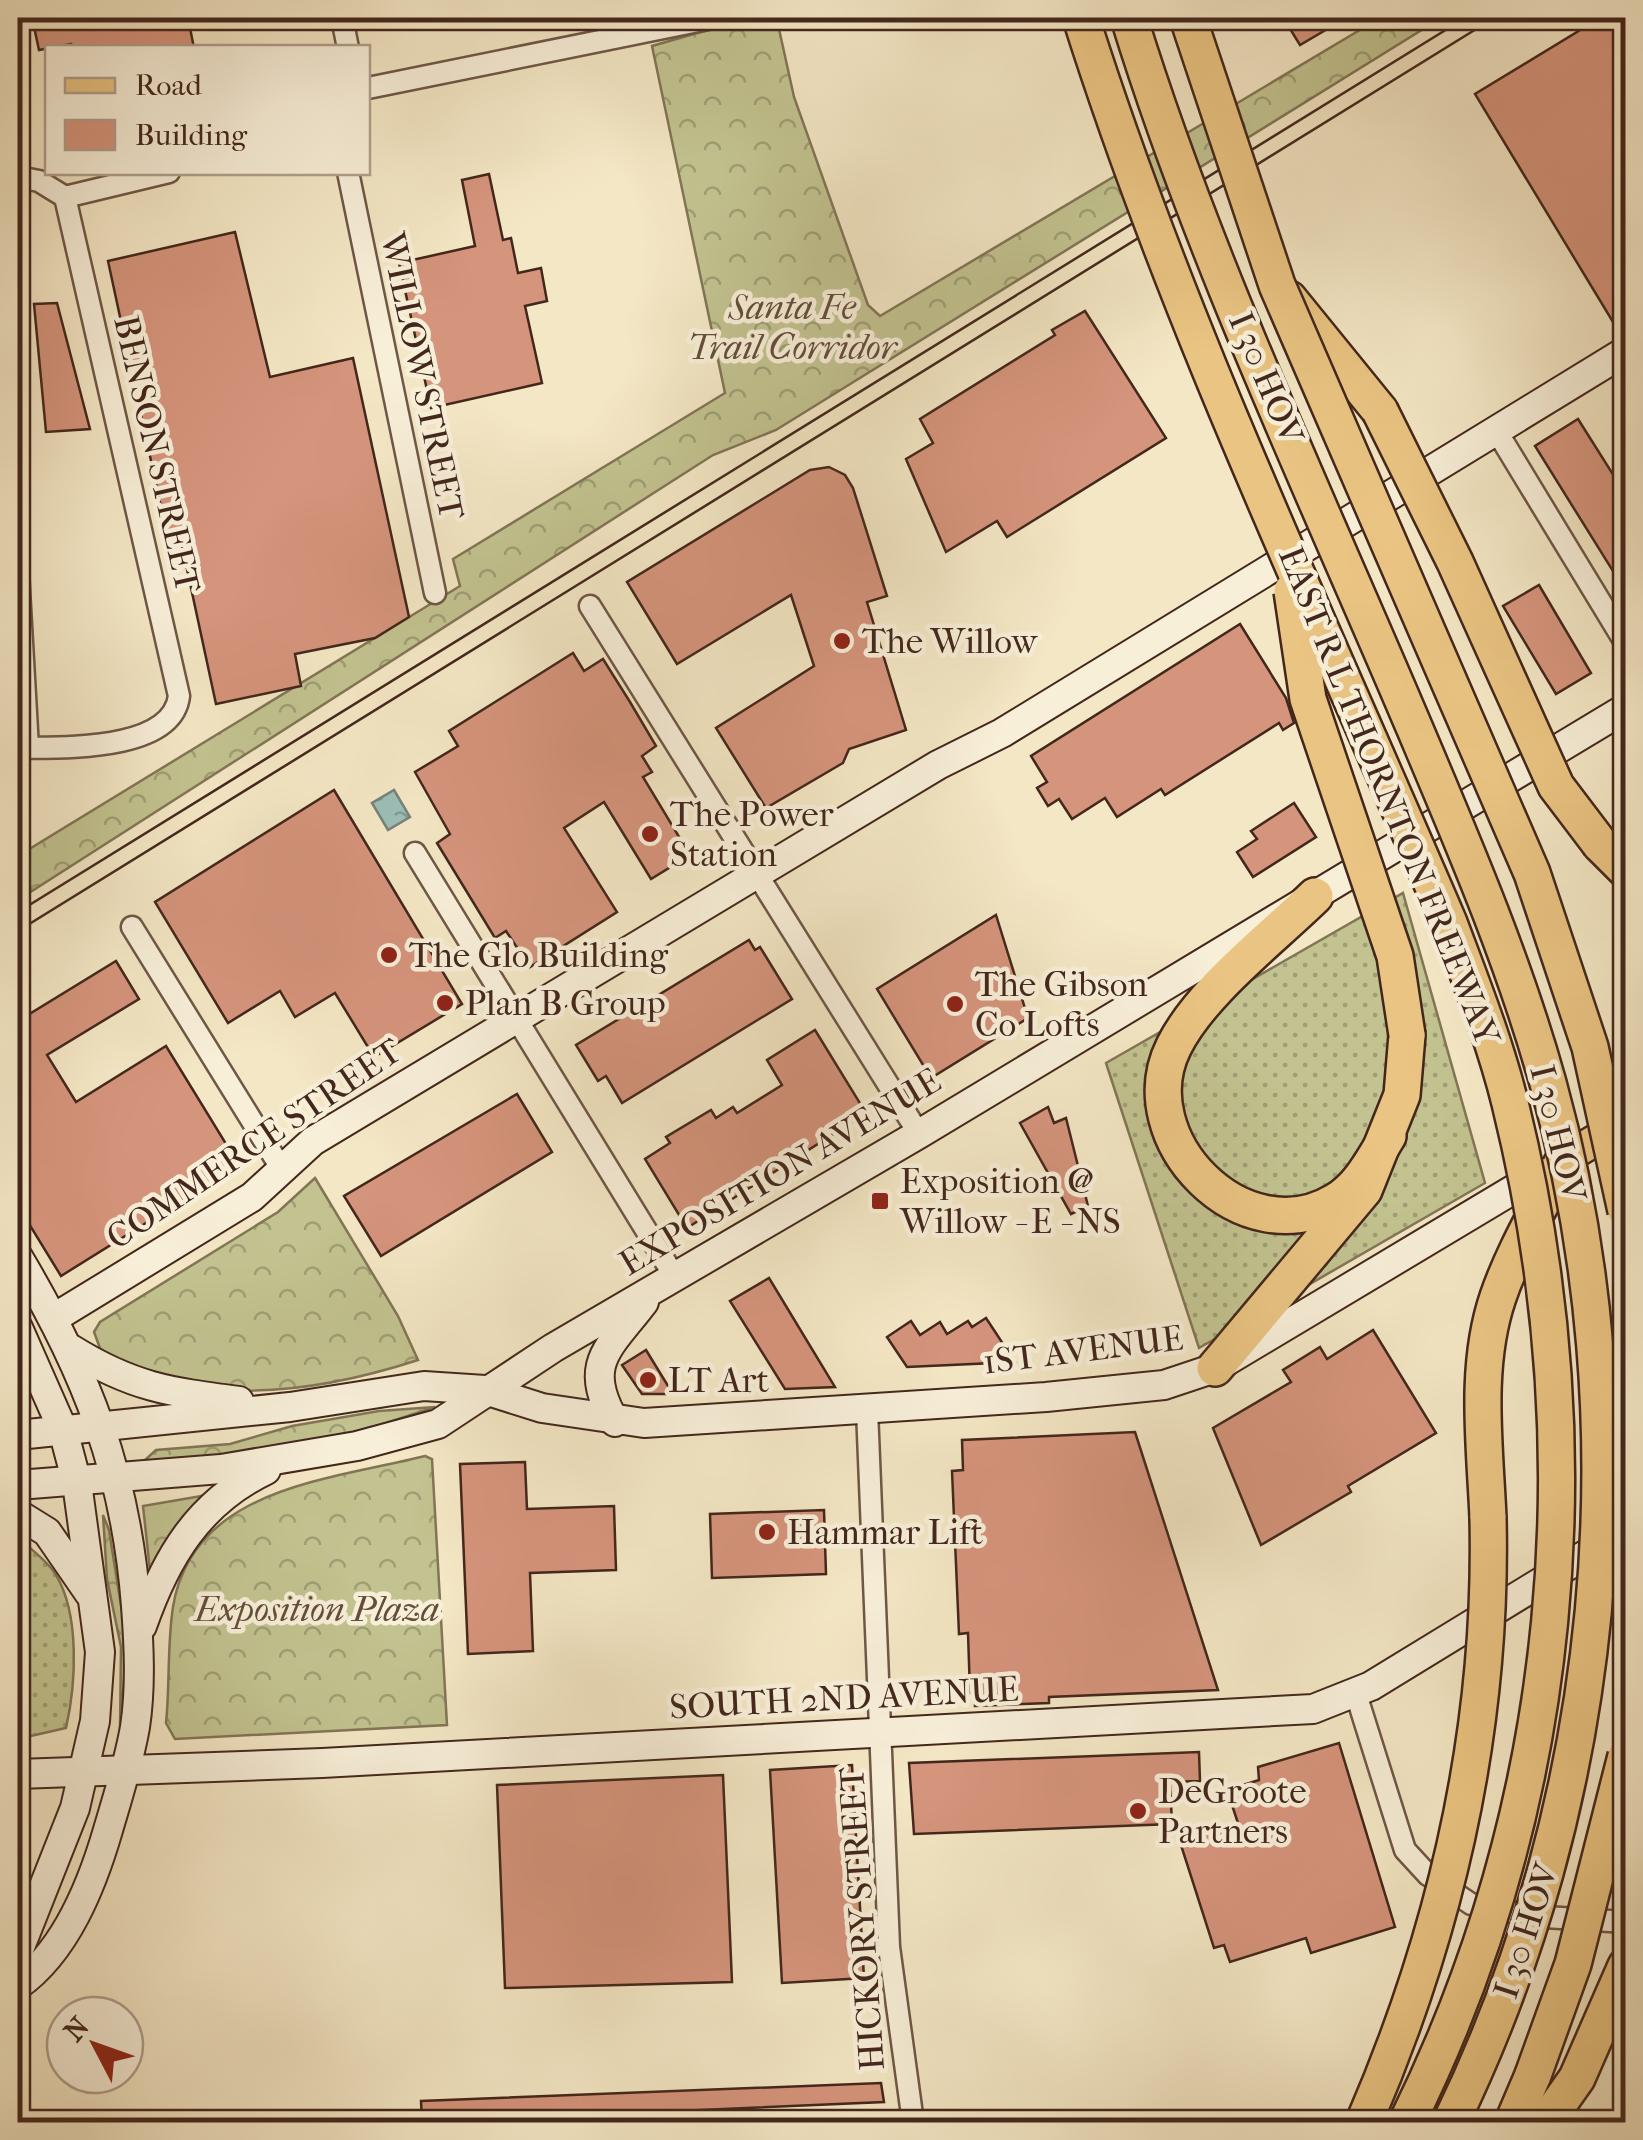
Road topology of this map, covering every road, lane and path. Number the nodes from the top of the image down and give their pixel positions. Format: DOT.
graph roads {
  1 [pos="342,18"];
  2 [pos="712,18"];
  3 [pos="1081,18"];
  4 [pos="1129,18"];
  5 [pos="1148,18"];
  6 [pos="1188,18"];
  7 [pos="347,45"];
  8 [pos="370,88"];
  9 [pos="157,175"];
  10 [pos="349,175"];
  11 [pos="18,177"];
  12 [pos="65,197"];
  13 [pos="1277,284"];
  14 [pos="1626,351"];
  15 [pos="1496,430"];
  16 [pos="1285,540"];
  17 [pos="18,572"];
  18 [pos="435,593"];
  19 [pos="590,606"];
  20 [pos="1626,644"];
  21 [pos="1626,708"];
  22 [pos="22,748"];
  23 [pos="415,853"];
  24 [pos="1626,870"];
  25 [pos="757,874"];
  26 [pos="1315,896"];
  27 [pos="132,927"];
  28 [pos="517,1019"];
  29 [pos="1626,1122"];
  30 [pos="919,1134"];
  31 [pos="1388,1136"];
  32 [pos="1564,1159"];
  33 [pos="280,1168"];
  34 [pos="1626,1211"];
  35 [pos="18,1257"];
  36 [pos="676,1278"];
  37 [pos="650,1294"];
  38 [pos="54,1318"];
  39 [pos="18,1328"];
  40 [pos="71,1349"];
  41 [pos="1215,1368"];
  42 [pos="485,1390"];
  43 [pos="290,1407"];
  44 [pos="867,1410"];
  45 [pos="615,1422"];
  46 [pos="103,1426"];
  47 [pos="63,1430"];
  48 [pos="18,1434"];
  49 [pos="294,1457"];
  50 [pos="118,1480"];
  51 [pos="77,1483"];
  52 [pos="18,1485"];
  53 [pos="18,1514"];
  54 [pos="1626,1530"];
  55 [pos="93,1601"];
  56 [pos="138,1637"];
  57 [pos="1356,1694"];
  58 [pos="882,1734"];
  59 [pos="1626,1756"];
  60 [pos="126,1768"];
  61 [pos="85,1771"];
  62 [pos="18,1774"];
  63 [pos="1626,1922"];
  64 [pos="18,1952"];
  65 [pos="1626,1966"];
  66 [pos="18,1985"];
  67 [pos="913,2122"];
  68 [pos="1364,2122"];
  69 [pos="1407,2122"];
  70 [pos="1451,2122"];
  71 [pos="1470,2122"];
  72 [pos="1512,2122"];
  73 [pos="1546,2122"];
  1 -- 7 [label="street"];
  2 -- 8 [label="street"];
  3 -- 16 [label="highway, EAST R L THORNTON FREEWAY, bridge"];
  4 -- 70 [label="highway, I 30 HOV, bridge"];
  5 -- 71 [label="highway, I 30 HOV"];
  6 -- 13 [label="highway, bridge"];
  9 -- 12 [label="street"];
  10 -- 18 [label="street, WILLOW STREET"];
  11 -- 12 [label="street"];
  12 -- 22 [label="street, BENSON STREET"];
  13 -- 24 [label="highway, bridge"];
  13 -- 34 [label="highway, bridge"];
  14 -- 15 [label="main road, COMMERCE STREET"];
  15 -- 20 [label="street"];
  15 -- 25 [label="main road, COMMERCE STREET"];
  16 -- 31 [label="highway, bridge"];
  16 -- 69 [label="highway, EAST R L THORNTON FREEWAY, bridge"];
  17 -- 22 [label="street"];
  19 -- 25 [label="street"];
  21 -- 26 [label="main road, EXPOSITION AVENUE"];
  23 -- 28 [label="street"];
  25 -- 28 [label="main road, COMMERCE STREET"];
  25 -- 30 [label="street"];
  26 -- 30 [label="main road, EXPOSITION AVENUE"];
  26 -- 31 [label="highway"];
  27 -- 33 [label="street"];
  28 -- 33 [label="main road, COMMERCE STREET"];
  28 -- 36 [label="street"];
  29 -- 32 [label="main road, 1ST AVENUE"];
  30 -- 36 [label="main road, EXPOSITION AVENUE"];
  31 -- 41 [label="highway"];
  32 -- 41 [label="main road, 1ST AVENUE"];
  32 -- 68 [label="highway, bridge"];
  33 -- 38 [label="main road, COMMERCE STREET"];
  35 -- 38 [label="main road"];
  36 -- 37 [label="main road, EXPOSITION AVENUE"];
  37 -- 42 [label="main road, EXPOSITION AVENUE"];
  37 -- 45 [label="main road"];
  38 -- 40 [label="main road"];
  39 -- 47 [label="main road"];
  40 -- 43 [label="main road"];
  40 -- 46 [label="main road"];
  41 -- 44 [label="main road, 1ST AVENUE"];
  42 -- 43 [label="main road"];
  42 -- 45 [label="main road, 1ST AVENUE"];
  42 -- 49 [label="main road, EXPOSITION AVENUE"];
  43 -- 46 [label="main road"];
  44 -- 45 [label="main road, 1ST AVENUE"];
  44 -- 58 [label="street, HICKORY STREET"];
  46 -- 47 [label="main road"];
  46 -- 50 [label="main road"];
  47 -- 48 [label="main road"];
  47 -- 51 [label="main road"];
  49 -- 50 [label="main road, EXPOSITION AVENUE"];
  49 -- 56 [label="main road"];
  50 -- 51 [label="main road, EXPOSITION AVENUE"];
  50 -- 56 [label="main road"];
  51 -- 52 [label="main road, EXPOSITION AVENUE"];
  51 -- 55 [label="main road"];
  53 -- 55 [label="main road"];
  54 -- 57 [label="main road, SOUTH 2ND AVENUE"];
  55 -- 61 [label="main road"];
  56 -- 60 [label="main road"];
  57 -- 58 [label="main road, SOUTH 2ND AVENUE"];
  57 -- 63 [label="street"];
  58 -- 60 [label="main road, SOUTH 2ND AVENUE"];
  58 -- 67 [label="street, HICKORY STREET"];
  59 -- 72 [label="highway, bridge"];
  60 -- 61 [label="main road, SOUTH 2ND AVENUE"];
  60 -- 66 [label="main road"];
  61 -- 62 [label="main road, SOUTH 2ND AVENUE"];
  61 -- 64 [label="main road"];
  65 -- 73 [label="highway"];
}
